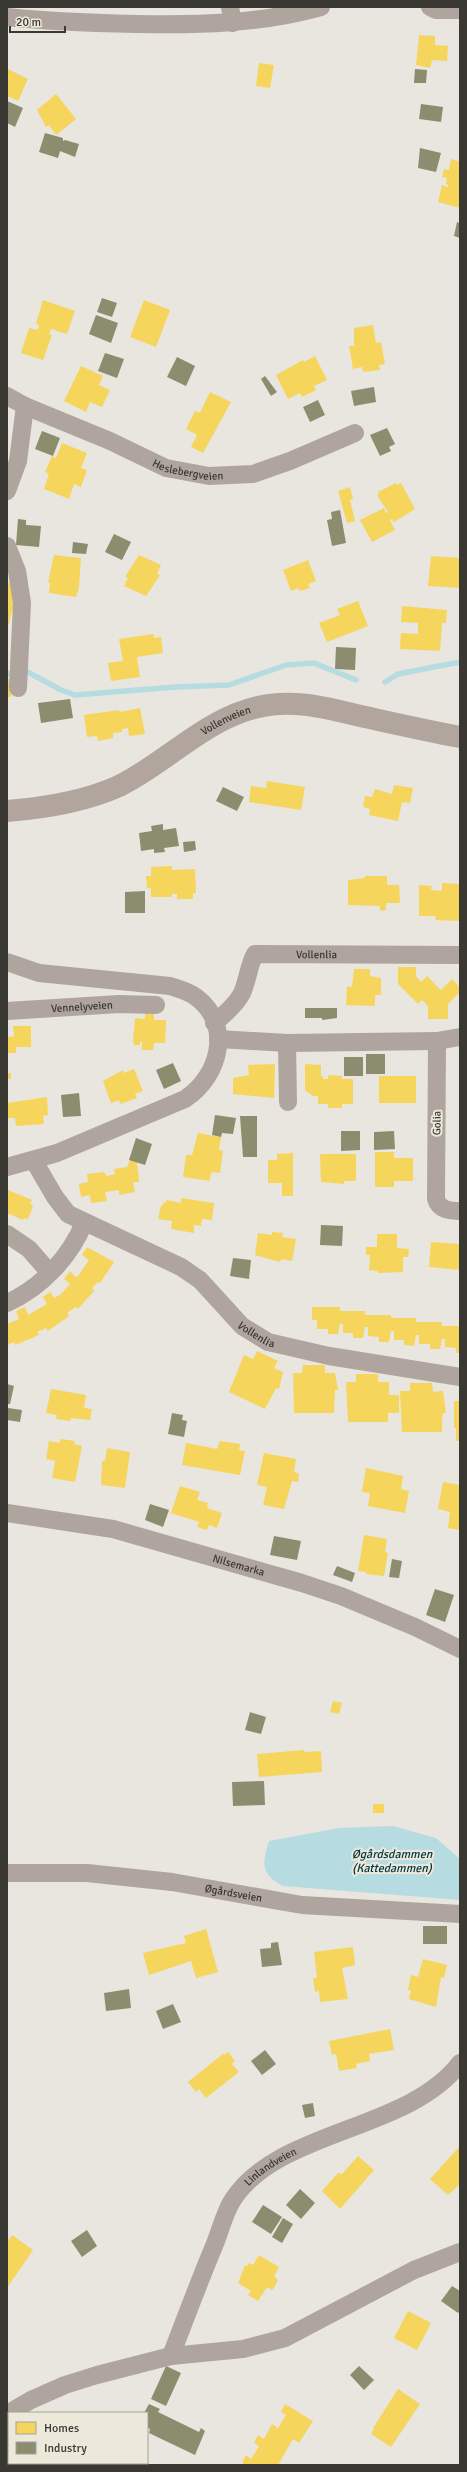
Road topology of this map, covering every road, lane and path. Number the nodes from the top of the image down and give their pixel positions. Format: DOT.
graph roads {
  1 [pos="321,7"];
  2 [pos="430,7"];
  3 [pos="460,10"];
  4 [pos="232,15"];
  5 [pos="7,17"];
  6 [pos="7,396"];
  7 [pos="25,406"];
  8 [pos="355,433"];
  9 [pos="7,491"];
  10 [pos="7,546"];
  11 [pos="18,688"];
  12 [pos="460,738"];
  13 [pos="7,812"];
  14 [pos="460,955"];
  15 [pos="7,962"];
  16 [pos="156,1005"];
  17 [pos="7,1011"];
  18 [pos="216,1031"];
  19 [pos="460,1038"];
  20 [pos="437,1041"];
  21 [pos="287,1043"];
  22 [pos="288,1102"];
  23 [pos="34,1160"];
  24 [pos="7,1168"];
  25 [pos="460,1211"];
  26 [pos="84,1223"];
  27 [pos="7,1234"];
  28 [pos="49,1272"];
  29 [pos="7,1303"];
  30 [pos="460,1377"];
  31 [pos="7,1513"];
  32 [pos="460,1649"];
  33 [pos="7,1873"];
  34 [pos="460,1914"];
  35 [pos="460,2063"];
  36 [pos="460,2252"];
  37 [pos="170,2356"];
  38 [pos="10,2412"];
  1 -- 4 [label="street"];
  2 -- 3 [label="street"];
  4 -- 5 [label="street"];
  6 -- 7 [label="street, Heslebergveien"];
  7 -- 8 [label="street, Heslebergveien"];
  7 -- 9 [label="street"];
  10 -- 11 [label="street"];
  12 -- 13 [label="main road, Vollenveien"];
  14 -- 18 [label="street, Vollenlia"];
  15 -- 18 [label="street"];
  16 -- 17 [label="street, Vennelyveien"];
  18 -- 21 [label="street"];
  18 -- 23 [label="street"];
  19 -- 20 [label="street"];
  20 -- 21 [label="street"];
  20 -- 25 [label="street, Golia"];
  21 -- 22 [label="street"];
  23 -- 24 [label="street"];
  23 -- 26 [label="street, Vollenlia"];
  26 -- 28 [label="street"];
  26 -- 30 [label="street, Vollenlia"];
  27 -- 28 [label="street"];
  28 -- 29 [label="street"];
  31 -- 32 [label="street, Nilsemarka"];
  33 -- 34 [label="street, Øgårdsveien"];
  35 -- 37 [label="street, Linlandveien"];
  36 -- 37 [label="street"];
  37 -- 38 [label="street"];
}
